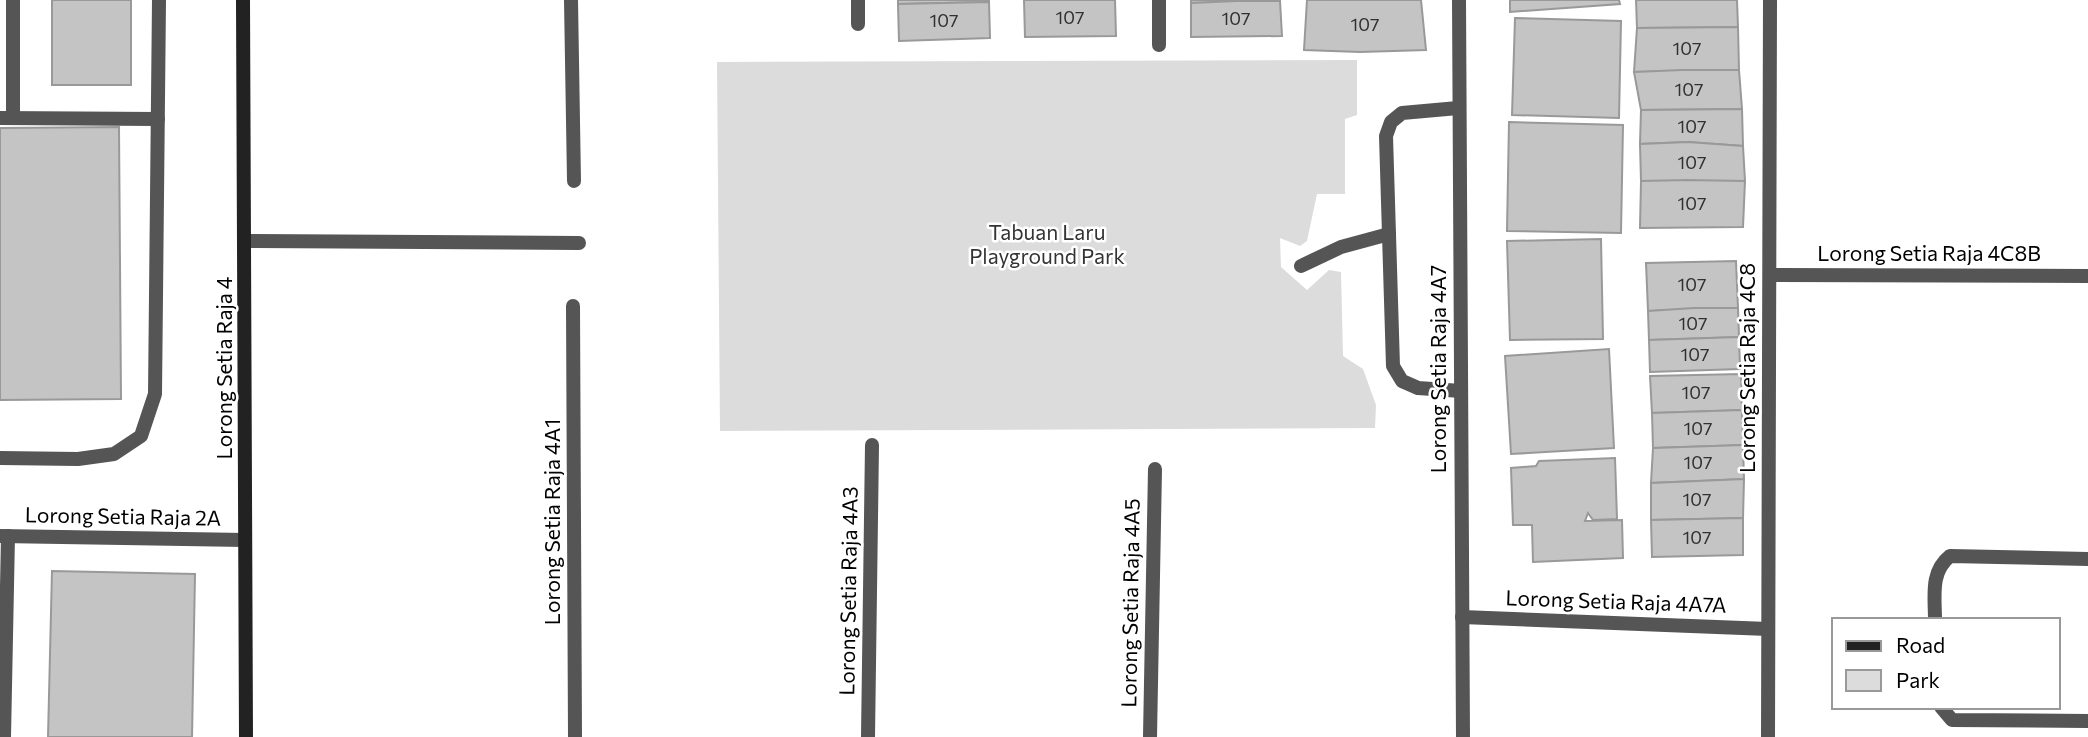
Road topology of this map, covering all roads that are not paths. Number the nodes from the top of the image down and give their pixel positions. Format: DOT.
graph roads {
  1 [pos="13,0"];
  2 [pos="159,0"];
  3 [pos="243,0"];
  4 [pos="571,0"];
  5 [pos="858,0"];
  6 [pos="1159,0"];
  7 [pos="1459,0"];
  8 [pos="1770,0"];
  9 [pos="858,24"];
  10 [pos="1159,45"];
  11 [pos="1458,108"];
  12 [pos="6,118"];
  13 [pos="158,119"];
  14 [pos="574,181"];
  15 [pos="1390,234"];
  16 [pos="246,242"];
  17 [pos="579,243"];
  18 [pos="1301,266"];
  19 [pos="1770,275"];
  20 [pos="2088,276"];
  21 [pos="573,306"];
  22 [pos="1461,391"];
  23 [pos="872,445"];
  24 [pos="0,458"];
  25 [pos="1155,469"];
  26 [pos="4,536"];
  27 [pos="245,540"];
  28 [pos="2088,559"];
  29 [pos="1462,617"];
  30 [pos="1935,618"];
  31 [pos="1769,629"];
  32 [pos="1943,709"];
  33 [pos="2088,721"];
  34 [pos="4,737"];
  35 [pos="246,737"];
  36 [pos="575,737"];
  37 [pos="869,737"];
  38 [pos="1150,737"];
  39 [pos="1463,737"];
  40 [pos="1768,737"];
  1 -- 12 [label="street"];
  2 -- 13 [label="street"];
  3 -- 16 [label="street, Lorong Setia Raja 4"];
  4 -- 14 [label="street"];
  5 -- 9 [label="street"];
  6 -- 10 [label="street"];
  7 -- 11 [label="street, Lorong Setia Raja 4A7"];
  8 -- 19 [label="street, Lorong Setia Raja 4C8"];
  11 -- 15 [label="street"];
  11 -- 22 [label="street, Lorong Setia Raja 4A7"];
  12 -- 13 [label="street"];
  13 -- 24 [label="street"];
  15 -- 18 [label="street"];
  15 -- 22 [label="street"];
  16 -- 17 [label="street"];
  16 -- 27 [label="street, Lorong Setia Raja 4"];
  19 -- 20 [label="street, Lorong Setia Raja 4C8B"];
  19 -- 31 [label="street, Lorong Setia Raja 4C8"];
  21 -- 36 [label="street, Lorong Setia Raja 4A1"];
  22 -- 29 [label="street, Lorong Setia Raja 4A7"];
  23 -- 37 [label="street, Lorong Setia Raja 4A3"];
  25 -- 38 [label="street, Lorong Setia Raja 4A5"];
  26 -- 27 [label="street, Lorong Setia Raja 2A"];
  26 -- 34 [label="street"];
  27 -- 35 [label="street, Lorong Setia Raja 4"];
  28 -- 30 [label="street"];
  29 -- 31 [label="street, Lorong Setia Raja 4A7A"];
  29 -- 39 [label="street, Lorong Setia Raja 4A7"];
  31 -- 40 [label="street, Lorong Setia Raja 4C8"];
  32 -- 33 [label="street"];
}
